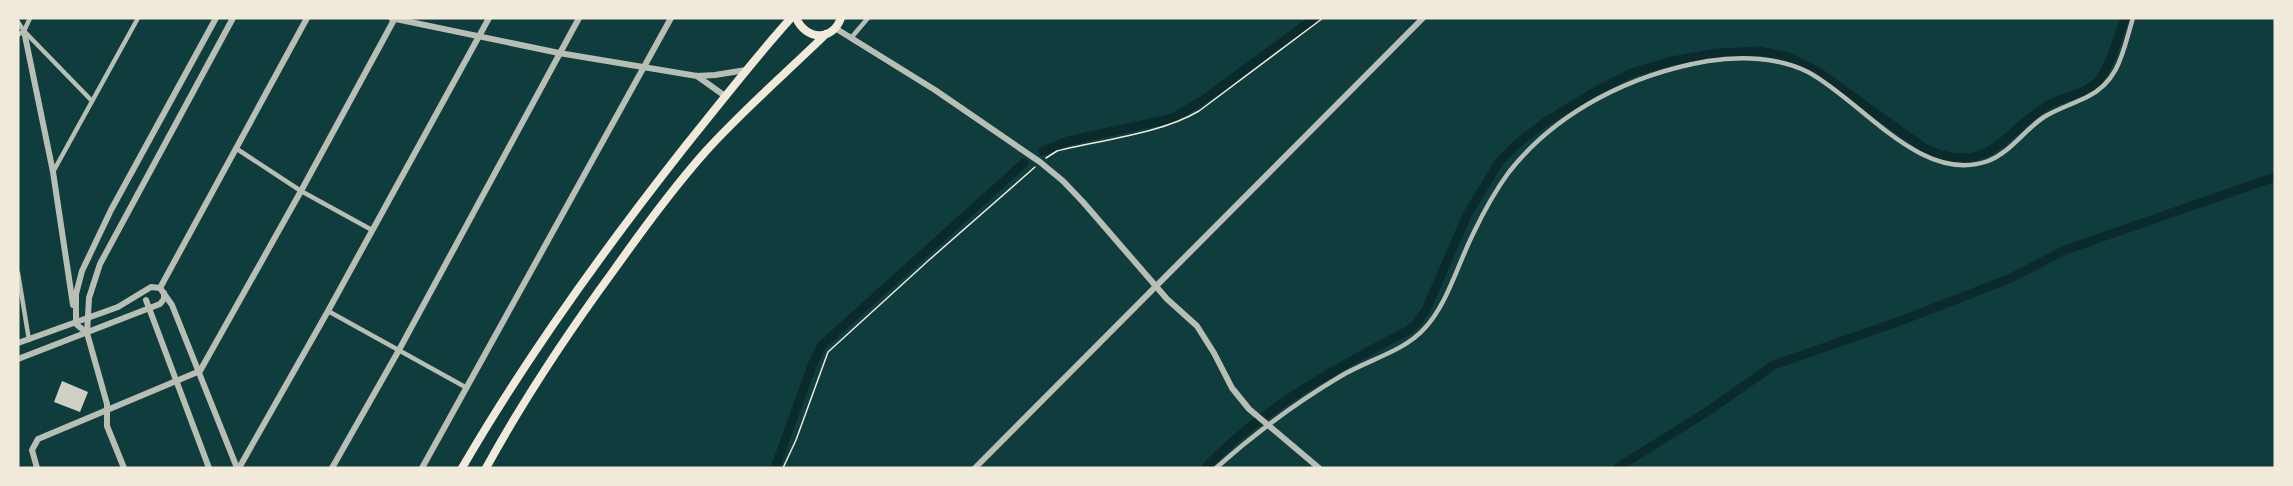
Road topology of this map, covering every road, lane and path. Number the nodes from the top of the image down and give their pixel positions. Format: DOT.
graph roads {
  1 [pos="30,18"];
  2 [pos="138,18"];
  3 [pos="216,18"];
  4 [pos="233,18"];
  5 [pos="307,18"];
  6 [pos="393,18"];
  7 [pos="489,18"];
  8 [pos="579,18"];
  9 [pos="671,18"];
  10 [pos="791,18"];
  11 [pos="796,18"];
  12 [pos="841,18"];
  13 [pos="868,18"];
  14 [pos="1323,18"];
  15 [pos="1423,18"];
  16 [pos="2133,18"];
  17 [pos="18,22"];
  18 [pos="836,28"];
  19 [pos="21,33"];
  20 [pos="826,34"];
  21 [pos="479,36"];
  22 [pos="851,38"];
  23 [pos="559,53"];
  24 [pos="643,67"];
  25 [pos="746,70"];
  26 [pos="697,76"];
  27 [pos="725,96"];
  28 [pos="92,101"];
  29 [pos="237,149"];
  30 [pos="1040,162"];
  31 [pos="53,172"];
  32 [pos="301,191"];
  33 [pos="372,230"];
  34 [pos="18,273"];
  35 [pos="1156,287"];
  36 [pos="162,290"];
  37 [pos="146,291"];
  38 [pos="146,300"];
  39 [pos="157,305"];
  40 [pos="149,308"];
  41 [pos="328,311"];
  42 [pos="87,319"];
  43 [pos="76,324"];
  44 [pos="87,333"];
  45 [pos="28,340"];
  46 [pos="18,343"];
  47 [pos="399,350"];
  48 [pos="18,359"];
  49 [pos="200,371"];
  50 [pos="177,382"];
  51 [pos="467,388"];
  52 [pos="108,410"];
  53 [pos="1267,426"];
  54 [pos="37,468"];
  55 [pos="124,468"];
  56 [pos="209,468"];
  57 [pos="238,468"];
  58 [pos="332,468"];
  59 [pos="422,468"];
  60 [pos="462,468"];
  61 [pos="486,468"];
  62 [pos="783,468"];
  63 [pos="975,468"];
  64 [pos="1216,468"];
  65 [pos="1319,468"];
  1 -- 19 [label="street"];
  2 -- 28 [label="street"];
  3 -- 43 [label="street"];
  4 -- 42 [label="street"];
  5 -- 29 [label="street"];
  6 -- 21 [label="street"];
  6 -- 32 [label="street"];
  7 -- 21 [label="street"];
  8 -- 23 [label="street"];
  9 -- 24 [label="street"];
  10 -- 25 [label="highway"];
  11 -- 20 [label="highway"];
  12 -- 18 [label="highway"];
  13 -- 22 [label="street"];
  14 -- 30 [label="path"];
  15 -- 35 [label="street"];
  16 -- 53 [label="street"];
  17 -- 19 [label="street"];
  18 -- 20 [label="highway"];
  18 -- 22 [label="street"];
  19 -- 28 [label="street"];
  19 -- 31 [label="street"];
  20 -- 61 [label="highway"];
  21 -- 23 [label="street"];
  21 -- 33 [label="street"];
  22 -- 30 [label="street"];
  23 -- 24 [label="street"];
  23 -- 47 [label="street"];
  24 -- 26 [label="street"];
  24 -- 51 [label="street"];
  25 -- 26 [label="street"];
  25 -- 27 [label="highway"];
  26 -- 27 [label="street"];
  27 -- 60 [label="highway"];
  28 -- 31 [label="street"];
  29 -- 32 [label="street"];
  29 -- 36 [label="street"];
  30 -- 35 [label="street"];
  30 -- 62 [label="path"];
  31 -- 43 [label="street"];
  32 -- 33 [label="street"];
  32 -- 49 [label="street"];
  33 -- 41 [label="street"];
  34 -- 45 [label="street"];
  35 -- 53 [label="street"];
  35 -- 63 [label="street"];
  36 -- 37 [label="street"];
  36 -- 39 [label="street"];
  36 -- 49 [label="street"];
  37 -- 38 [label="street"];
  37 -- 42 [label="street"];
  38 -- 39 [label="street"];
  38 -- 40 [label="street"];
  39 -- 40 [label="street"];
  40 -- 44 [label="street"];
  40 -- 50 [label="street"];
  41 -- 47 [label="street"];
  41 -- 57 [label="street"];
  42 -- 43 [label="street"];
  42 -- 44 [label="street"];
  43 -- 44 [label="street"];
  43 -- 45 [label="street"];
  44 -- 48 [label="street"];
  44 -- 52 [label="street"];
  45 -- 46 [label="street"];
  47 -- 51 [label="street"];
  47 -- 58 [label="street"];
  49 -- 50 [label="street"];
  49 -- 57 [label="street"];
  50 -- 52 [label="street"];
  50 -- 56 [label="street"];
  51 -- 59 [label="street"];
  52 -- 54 [label="street"];
  52 -- 55 [label="street"];
  53 -- 64 [label="street"];
  53 -- 65 [label="street"];
}
